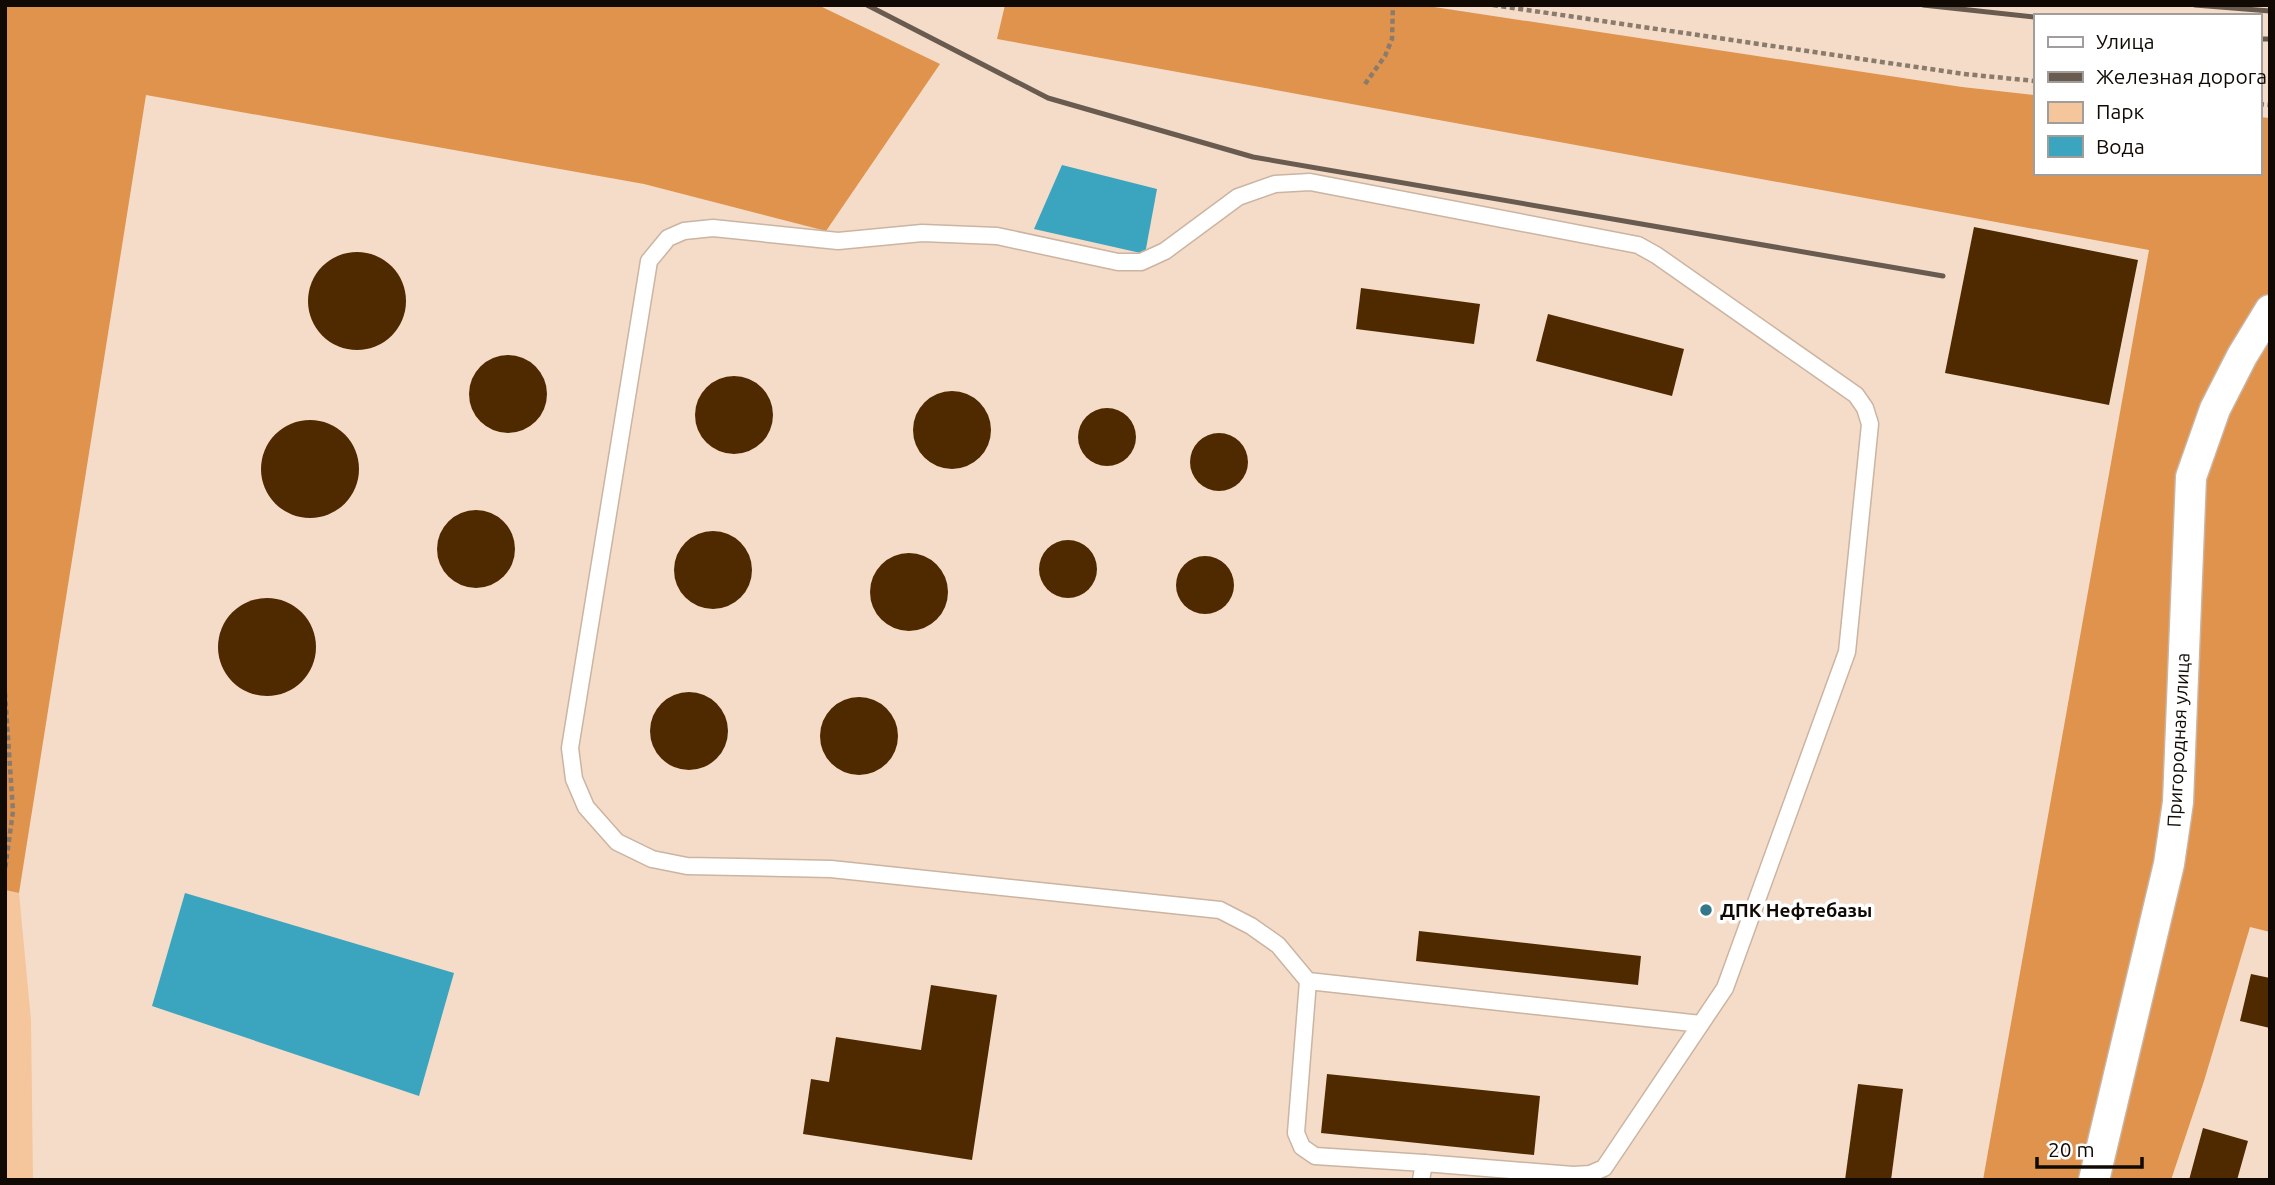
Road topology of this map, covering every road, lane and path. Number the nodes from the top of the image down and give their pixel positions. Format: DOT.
graph roads {
  1 [pos="1393,5"];
  2 [pos="1493,5"];
  3 [pos="2034,81"];
  4 [pos="1364,84"];
  5 [pos="2270,310"];
  6 [pos="5,693"];
  7 [pos="5,870"];
  8 [pos="1308,981"];
  9 [pos="1701,1024"];
  10 [pos="1423,1171"];
  11 [pos="2094,1180"];
  1 -- 4 [label="path"];
  2 -- 3 [label="path"];
  5 -- 11 [label="street, Пригородная улица"];
  6 -- 7 [label="path"];
  8 -- 9 [label="lane"];
  8 -- 9 [label="lane"];
  8 -- 10 [label="lane"];
  9 -- 10 [label="lane"];
}
